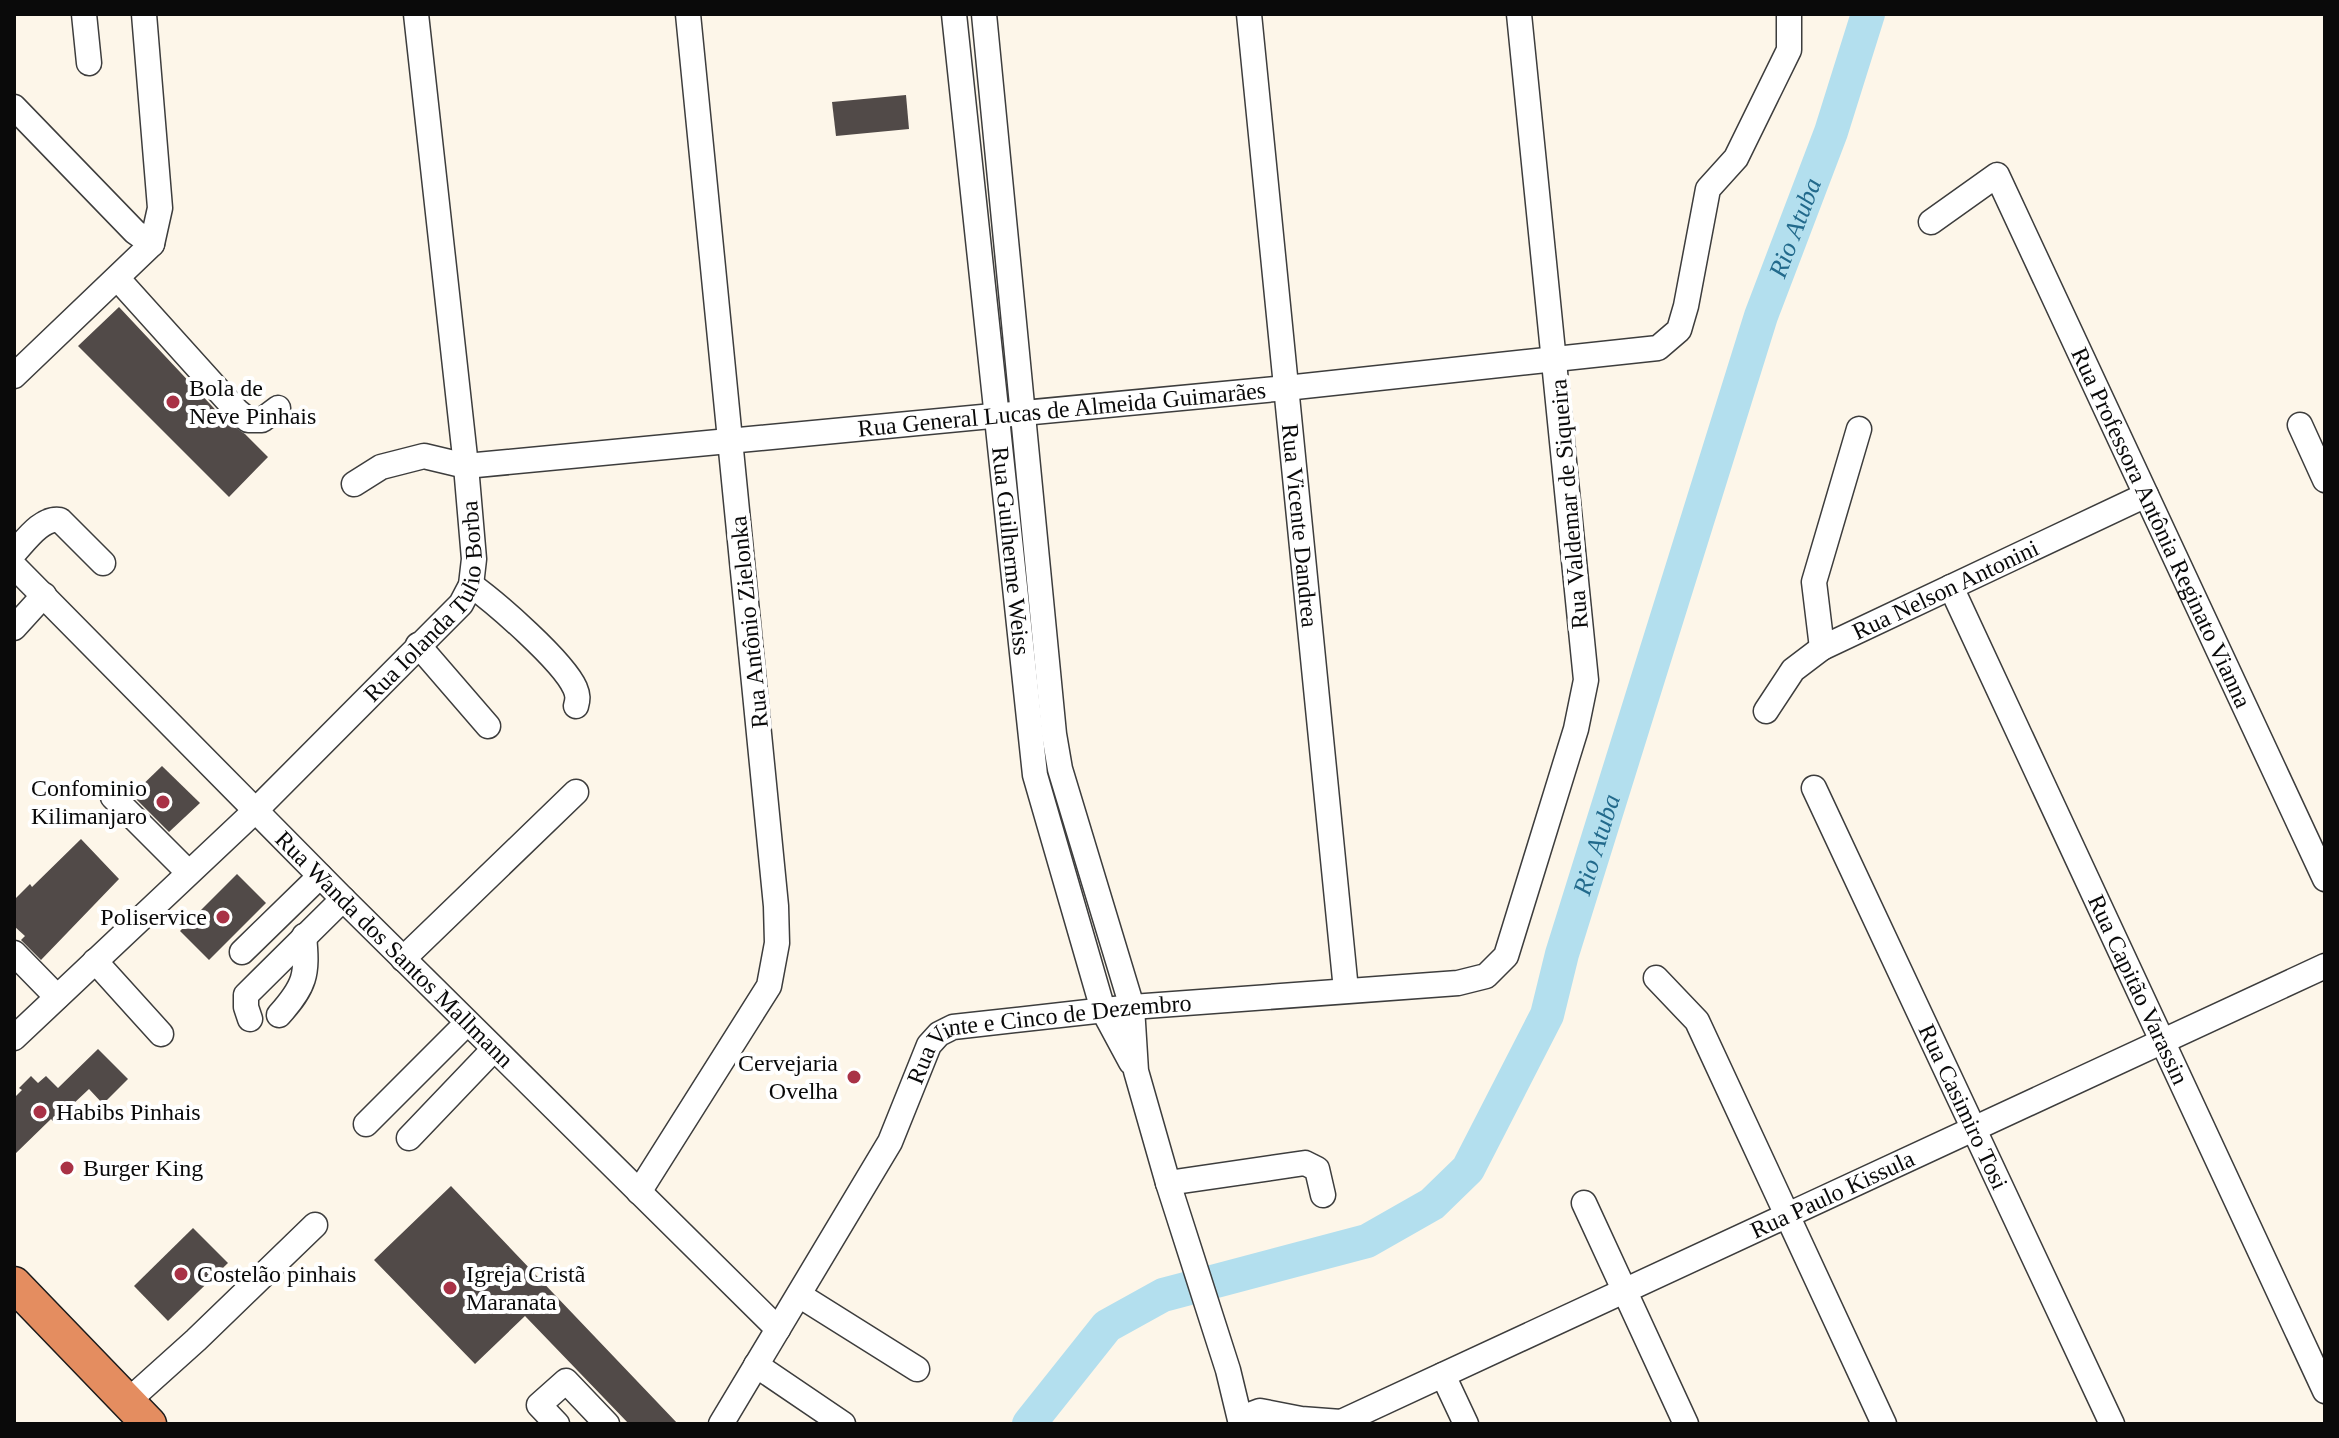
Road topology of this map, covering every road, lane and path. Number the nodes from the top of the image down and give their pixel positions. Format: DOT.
graph roads {
  1 [pos="84,14"];
  2 [pos="144,14"];
  3 [pos="416,14"];
  4 [pos="688,14"];
  5 [pos="954,14"];
  6 [pos="984,14"];
  7 [pos="1249,14"];
  8 [pos="1519,14"];
  9 [pos="1789,14"];
  10 [pos="89,63"];
  11 [pos="14,107"];
  12 [pos="1931,222"];
  13 [pos="152,244"];
  14 [pos="118,279"];
  15 [pos="1556,361"];
  16 [pos="14,376"];
  17 [pos="1286,388"];
  18 [pos="278,408"];
  19 [pos="1022,414"];
  20 [pos="995,416"];
  21 [pos="2300,425"];
  22 [pos="1859,429"];
  23 [pos="731,442"];
  24 [pos="466,466"];
  25 [pos="2325,480"];
  26 [pos="354,484"];
  27 [pos="2146,495"];
  28 [pos="14,553"];
  29 [pos="103,563"];
  30 [pos="14,566"];
  31 [pos="471,585"];
  32 [pos="1951,587"];
  33 [pos="44,595"];
  34 [pos="14,628"];
  35 [pos="418,645"];
  36 [pos="1822,648"];
  37 [pos="576,706"];
  38 [pos="1766,711"];
  39 [pos="488,726"];
  40 [pos="1814,788"];
  41 [pos="576,792"];
  42 [pos="113,797"];
  43 [pos="256,810"];
  44 [pos="188,872"];
  45 [pos="320,876"];
  46 [pos="2325,879"];
  47 [pos="343,899"];
  48 [pos="304,936"];
  49 [pos="242,952"];
  50 [pos="14,953"];
  51 [pos="403,959"];
  52 [pos="95,961"];
  53 [pos="2325,966"];
  54 [pos="1486,976"];
  55 [pos="1656,978"];
  56 [pos="1346,990"];
  57 [pos="57,997"];
  58 [pos="1132,1007"];
  59 [pos="1103,1010"];
  60 [pos="279,1015"];
  61 [pos="250,1019"];
  62 [pos="467,1023"];
  63 [pos="161,1034"];
  64 [pos="14,1038"];
  65 [pos="2163,1041"];
  66 [pos="494,1049"];
  67 [pos="1136,1071"];
  68 [pos="366,1124"];
  69 [pos="1974,1129"];
  70 [pos="409,1138"];
  71 [pos="1168,1183"];
  72 [pos="639,1192"];
  73 [pos="1323,1195"];
  74 [pos="1584,1203"];
  75 [pos="1787,1215"];
  76 [pos="315,1225"];
  77 [pos="14,1284"];
  78 [pos="1625,1290"];
  79 [pos="799,1295"];
  80 [pos="778,1329"];
  81 [pos="1225,1360"];
  82 [pos="756,1365"];
  83 [pos="917,1369"];
  84 [pos="1443,1375"];
  85 [pos="2325,1391"];
  86 [pos="138,1413"];
  87 [pos="1281,1419"];
  88 [pos="1339,1423"];
  89 [pos="557,1424"];
  90 [pos="607,1424"];
  91 [pos="721,1424"];
  92 [pos="843,1424"];
  93 [pos="1242,1424"];
  94 [pos="1466,1424"];
  95 [pos="1686,1424"];
  96 [pos="1884,1424"];
  97 [pos="2112,1424"];
  1 -- 10 [label="street"];
  2 -- 13 [label="street"];
  3 -- 24 [label="street, Rua Iolanda Tulio Borba"];
  4 -- 23 [label="street, Rua Antônio Zielonka"];
  5 -- 20 [label="street, Rua Guilherme Weiss"];
  6 -- 19 [label="street, Rua Guilherme Weiss"];
  7 -- 17 [label="street, Rua Vicente Dandrea"];
  8 -- 15 [label="street, Rua Valdemar de Siqueira"];
  9 -- 15 [label="street, Rua General Lucas de Almeida Guimarães"];
  11 -- 13 [label="street"];
  12 -- 27 [label="street, Rua Professora Antônia Reginato Vianna"];
  13 -- 14 [label="street"];
  14 -- 16 [label="street"];
  14 -- 18 [label="street"];
  15 -- 17 [label="street, Rua General Lucas de Almeida Guimarães"];
  15 -- 54 [label="street, Rua Valdemar de Siqueira"];
  17 -- 19 [label="street, Rua General Lucas de Almeida Guimarães"];
  17 -- 56 [label="street, Rua Vicente Dandrea"];
  19 -- 20 [label="street, Rua General Lucas de Almeida Guimarães"];
  19 -- 58 [label="street, Rua Guilherme Weiss"];
  20 -- 23 [label="street, Rua General Lucas de Almeida Guimarães"];
  20 -- 59 [label="street, Rua Guilherme Weiss"];
  21 -- 25 [label="street"];
  22 -- 36 [label="street"];
  23 -- 24 [label="street, Rua General Lucas de Almeida Guimarães"];
  23 -- 72 [label="street, Rua Antônio Zielonka"];
  24 -- 26 [label="street, Rua General Lucas de Almeida Guimarães"];
  24 -- 31 [label="street, Rua Iolanda Tulio Borba"];
  27 -- 32 [label="street, Rua Nelson Antonini"];
  27 -- 46 [label="street, Rua Professora Antônia Reginato Vianna"];
  28 -- 29 [label="street"];
  30 -- 33 [label="street, Rua Wanda dos Santos Mallmann"];
  31 -- 35 [label="street, Rua Iolanda Tulio Borba"];
  31 -- 37 [label="street"];
  32 -- 36 [label="street, Rua Nelson Antonini"];
  32 -- 65 [label="street, Rua Capitão Varassin"];
  33 -- 34 [label="street"];
  33 -- 43 [label="street, Rua Wanda dos Santos Mallmann"];
  35 -- 39 [label="street"];
  35 -- 43 [label="street, Rua Iolanda Tulio Borba"];
  36 -- 38 [label="street, Rua Nelson Antonini"];
  40 -- 69 [label="street, Rua Casimiro Tosi"];
  41 -- 51 [label="street"];
  42 -- 44 [label="street"];
  43 -- 44 [label="street, Rua Iolanda Tulio Borba"];
  43 -- 45 [label="street, Rua Wanda dos Santos Mallmann"];
  44 -- 52 [label="street, Rua Iolanda Tulio Borba"];
  45 -- 47 [label="street, Rua Wanda dos Santos Mallmann"];
  45 -- 49 [label="street"];
  47 -- 48 [label="street"];
  47 -- 51 [label="street, Rua Wanda dos Santos Mallmann"];
  48 -- 60 [label="street"];
  48 -- 61 [label="street"];
  50 -- 57 [label="street"];
  51 -- 62 [label="street, Rua Wanda dos Santos Mallmann"];
  52 -- 57 [label="street, Rua Iolanda Tulio Borba"];
  52 -- 63 [label="street"];
  53 -- 65 [label="street, Rua Paulo Kissula"];
  54 -- 56 [label="street, Rua Vinte e Cinco de Dezembro"];
  55 -- 75 [label="street"];
  56 -- 58 [label="street, Rua Vinte e Cinco de Dezembro"];
  57 -- 64 [label="street, Rua Iolanda Tulio Borba"];
  58 -- 59 [label="street, Rua Vinte e Cinco de Dezembro"];
  58 -- 67 [label="street, Rua Guilherme Weiss"];
  59 -- 67 [label="street, Rua Guilherme Weiss"];
  59 -- 79 [label="street, Rua Vinte e Cinco de Dezembro"];
  62 -- 66 [label="street, Rua Wanda dos Santos Mallmann"];
  62 -- 68 [label="street"];
  65 -- 69 [label="street, Rua Paulo Kissula"];
  65 -- 85 [label="street, Rua Capitão Varassin"];
  66 -- 70 [label="street"];
  66 -- 72 [label="street, Rua Wanda dos Santos Mallmann"];
  67 -- 71 [label="street, Rua Guilherme Weiss"];
  69 -- 75 [label="street, Rua Paulo Kissula"];
  69 -- 97 [label="street, Rua Casimiro Tosi"];
  71 -- 73 [label="street"];
  71 -- 81 [label="street, Rua Guilherme Weiss"];
  72 -- 80 [label="street, Rua Wanda dos Santos Mallmann"];
  74 -- 78 [label="street"];
  75 -- 78 [label="street, Rua Paulo Kissula"];
  75 -- 96 [label="street"];
  76 -- 86 [label="street"];
  77 -- 86 [label="highway"];
  78 -- 84 [label="street, Rua Paulo Kissula"];
  78 -- 95 [label="street"];
  79 -- 80 [label="street, Rua Vinte e Cinco de Dezembro"];
  79 -- 83 [label="street"];
  80 -- 82 [label="street, Rua Vinte e Cinco de Dezembro"];
  81 -- 87 [label="street"];
  81 -- 93 [label="street, Rua Guilherme Weiss"];
  82 -- 91 [label="street, Rua Vinte e Cinco de Dezembro"];
  82 -- 92 [label="street"];
  84 -- 88 [label="street, Rua Paulo Kissula"];
  84 -- 94 [label="street"];
  87 -- 88 [label="street, Rua Paulo Kissula"];
  87 -- 93 [label="street"];
  89 -- 90 [label="street"];
}
